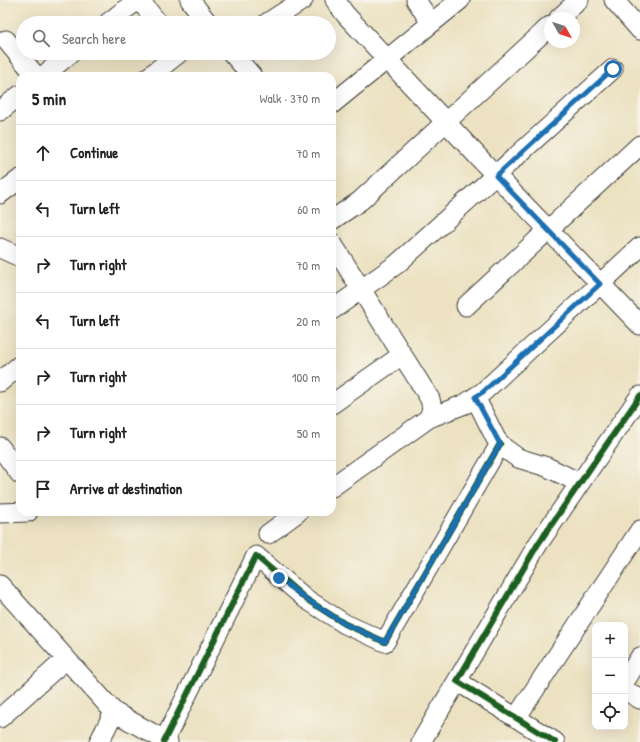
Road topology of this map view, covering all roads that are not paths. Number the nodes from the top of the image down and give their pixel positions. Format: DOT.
graph roads {
  1 [pos="190,0"];
  2 [pos="303,0"];
  3 [pos="334,0"];
  4 [pos="416,0"];
  5 [pos="460,0"];
  6 [pos="579,0"];
  7 [pos="614,0"];
  8 [pos="566,12"];
  9 [pos="117,16"];
  10 [pos="152,16"];
  11 [pos="203,16"];
  12 [pos="278,16"];
  13 [pos="431,23"];
  14 [pos="640,30"];
  15 [pos="544,31"];
  16 [pos="6,40"];
  17 [pos="16,52"];
  18 [pos="387,59"];
  19 [pos="23,60"];
  20 [pos="63,60"];
  21 [pos="170,60"];
  22 [pos="238,60"];
  23 [pos="613,69"];
  24 [pos="33,72"];
  25 [pos="48,72"];
  26 [pos="155,72"];
  27 [pos="248,72"];
  28 [pos="16,98"];
  29 [pos="336,101"];
  30 [pos="0,111"];
  31 [pos="445,122"];
  32 [pos="640,145"];
  33 [pos="496,176"];
  34 [pos="16,182"];
  35 [pos="0,194"];
  36 [pos="336,217"];
  37 [pos="549,231"];
  38 [pos="640,247"];
  39 [pos="0,248"];
  40 [pos="336,249"];
  41 [pos="16,254"];
  42 [pos="600,284"];
  43 [pos="361,290"];
  44 [pos="466,306"];
  45 [pos="336,307"];
  46 [pos="640,325"];
  47 [pos="402,355"];
  48 [pos="16,368"];
  49 [pos="1,379"];
  50 [pos="640,396"];
  51 [pos="475,397"];
  52 [pos="336,401"];
  53 [pos="429,418"];
  54 [pos="500,444"];
  55 [pos="0,447"];
  56 [pos="16,469"];
  57 [pos="580,483"];
  58 [pos="336,484"];
  59 [pos="16,512"];
  60 [pos="0,513"];
  61 [pos="293,516"];
  62 [pos="640,530"];
  63 [pos="268,534"];
  64 [pos="3,595"];
  65 [pos="640,657"];
  66 [pos="66,659"];
  67 [pos="628,676"];
  68 [pos="457,681"];
  69 [pos="628,692"];
  70 [pos="640,699"];
  71 [pos="114,712"];
  72 [pos="0,718"];
  73 [pos="516,718"];
  74 [pos="166,741"];
  75 [pos="99,742"];
  76 [pos="421,742"];
  77 [pos="555,742"];
  1 -- 11 [label="street"];
  2 -- 12 [label="street"];
  3 -- 18 [label="street"];
  4 -- 13 [label="street"];
  5 -- 13 [label="street"];
  6 -- 8 [label="street"];
  7 -- 14 [label="street"];
  9 -- 10 [label="street"];
  13 -- 18 [label="street"];
  15 -- 31 [label="street"];
  16 -- 17 [label="street"];
  18 -- 29 [label="street"];
  18 -- 31 [label="street"];
  19 -- 24 [label="street"];
  20 -- 25 [label="street"];
  21 -- 26 [label="street"];
  22 -- 27 [label="street"];
  23 -- 33 [label="street"];
  28 -- 30 [label="street"];
  31 -- 33 [label="street"];
  31 -- 36 [label="street"];
  32 -- 37 [label="street"];
  33 -- 37 [label="street"];
  33 -- 43 [label="street"];
  34 -- 35 [label="street"];
  37 -- 42 [label="street"];
  37 -- 44 [label="street"];
  38 -- 42 [label="street"];
  39 -- 41 [label="street"];
  40 -- 43 [label="street"];
  42 -- 46 [label="street"];
  42 -- 51 [label="street"];
  43 -- 45 [label="street"];
  43 -- 47 [label="street"];
  47 -- 52 [label="street"];
  47 -- 53 [label="street"];
  48 -- 49 [label="street"];
  50 -- 57 [label="street"];
  51 -- 53 [label="street"];
  51 -- 54 [label="street"];
  53 -- 58 [label="street"];
  54 -- 57 [label="street"];
  54 -- 74 [label="street"];
  55 -- 56 [label="street"];
  57 -- 68 [label="street"];
  59 -- 60 [label="street"];
  61 -- 63 [label="street"];
  62 -- 73 [label="street"];
  64 -- 66 [label="street"];
  65 -- 67 [label="street"];
  66 -- 71 [label="street"];
  66 -- 72 [label="street"];
  68 -- 73 [label="street"];
  68 -- 76 [label="street"];
  69 -- 70 [label="street"];
  71 -- 74 [label="street"];
  71 -- 75 [label="street"];
  73 -- 77 [label="street"];
}
